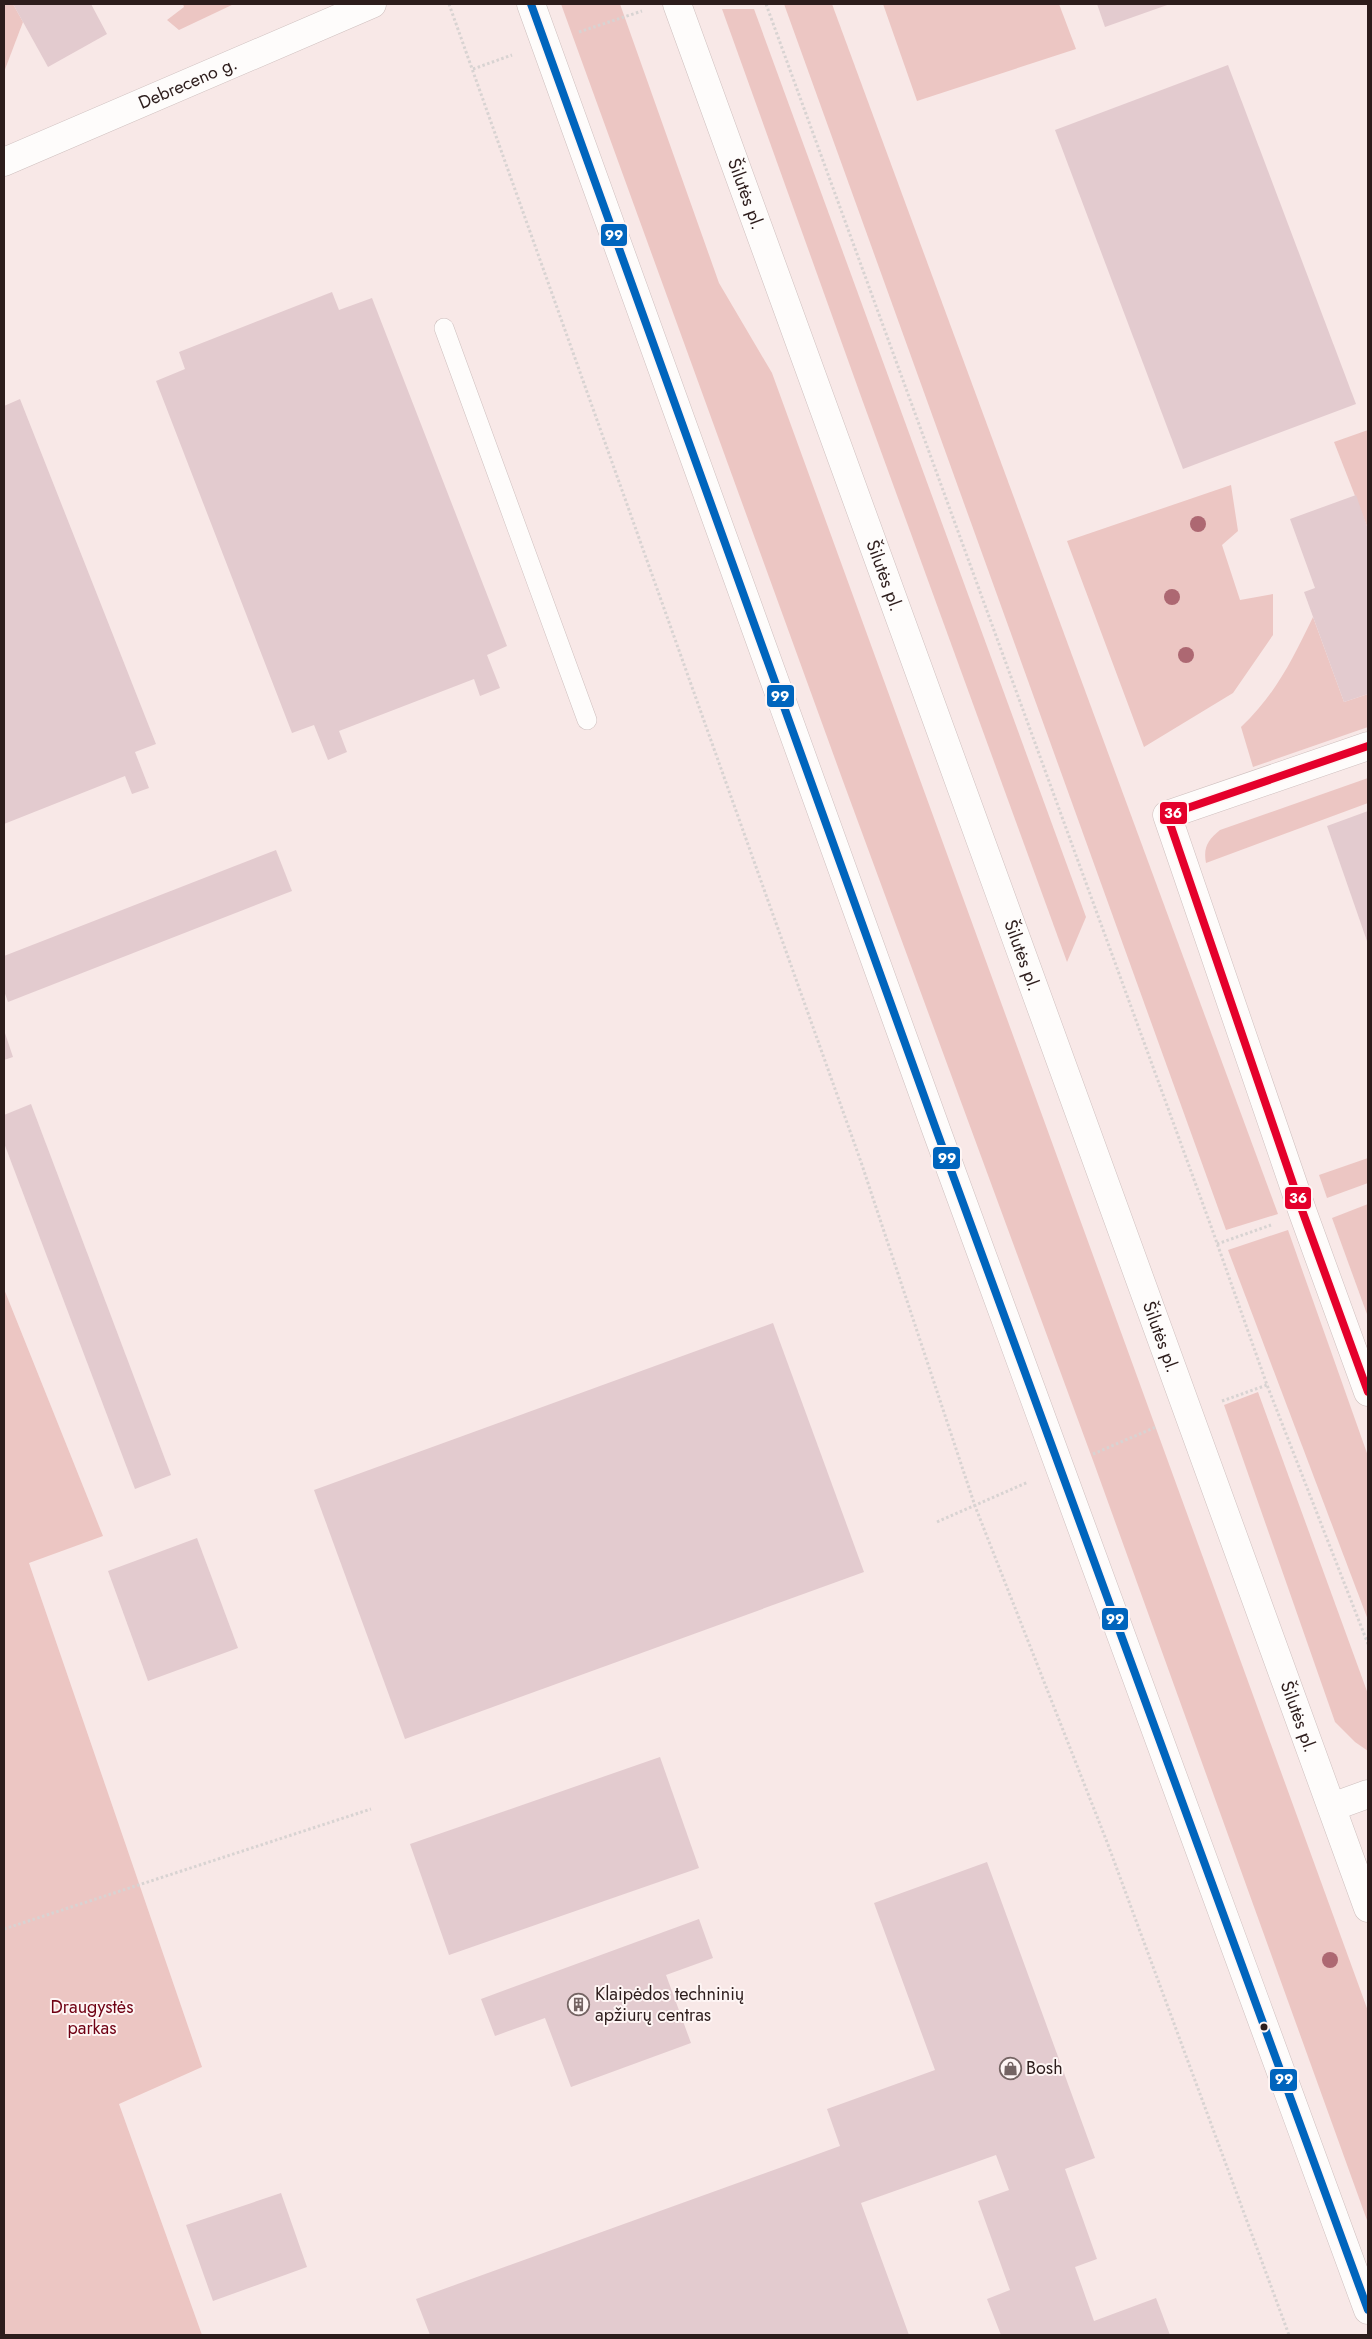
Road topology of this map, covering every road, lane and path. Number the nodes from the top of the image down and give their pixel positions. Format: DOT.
graph roads {
  1 [pos="372,4"];
  2 [pos="449,4"];
  3 [pos="531,4"];
  4 [pos="677,4"];
  5 [pos="766,4"];
  6 [pos="4,162"];
  7 [pos="444,328"];
  8 [pos="587,720"];
  9 [pos="1368,746"];
  10 [pos="1303,1213"];
  11 [pos="1217,1244"];
  12 [pos="1266,1385"];
  13 [pos="1368,1392"];
  14 [pos="1188,1413"];
  15 [pos="1059,1468"];
  16 [pos="975,1506"];
  17 [pos="937,1522"];
  18 [pos="1368,1644"];
  19 [pos="1368,1794"];
  20 [pos="1332,1807"];
  21 [pos="371,1809"];
  22 [pos="1368,1908"];
  23 [pos="4,1929"];
  24 [pos="1368,2310"];
  25 [pos="1289,2335"];
  1 -- 6 [label="main road, Debreceno g."];
  2 -- 16 [label="path"];
  3 -- 15 [label="main road"];
  4 -- 14 [label="main road, Šilutės pl."];
  5 -- 11 [label="path"];
  7 -- 8 [label="lane"];
  9 -- 10 [label="main road"];
  10 -- 11 [label="path"];
  10 -- 13 [label="main road"];
  11 -- 12 [label="path"];
  12 -- 14 [label="path"];
  12 -- 18 [label="path"];
  14 -- 15 [label="path"];
  14 -- 20 [label="main road, Šilutės pl."];
  15 -- 16 [label="path"];
  15 -- 24 [label="main road"];
  16 -- 17 [label="path"];
  16 -- 25 [label="path"];
  19 -- 20 [label="main road"];
  20 -- 22 [label="main road, Šilutės pl."];
  21 -- 23 [label="path"];
}
